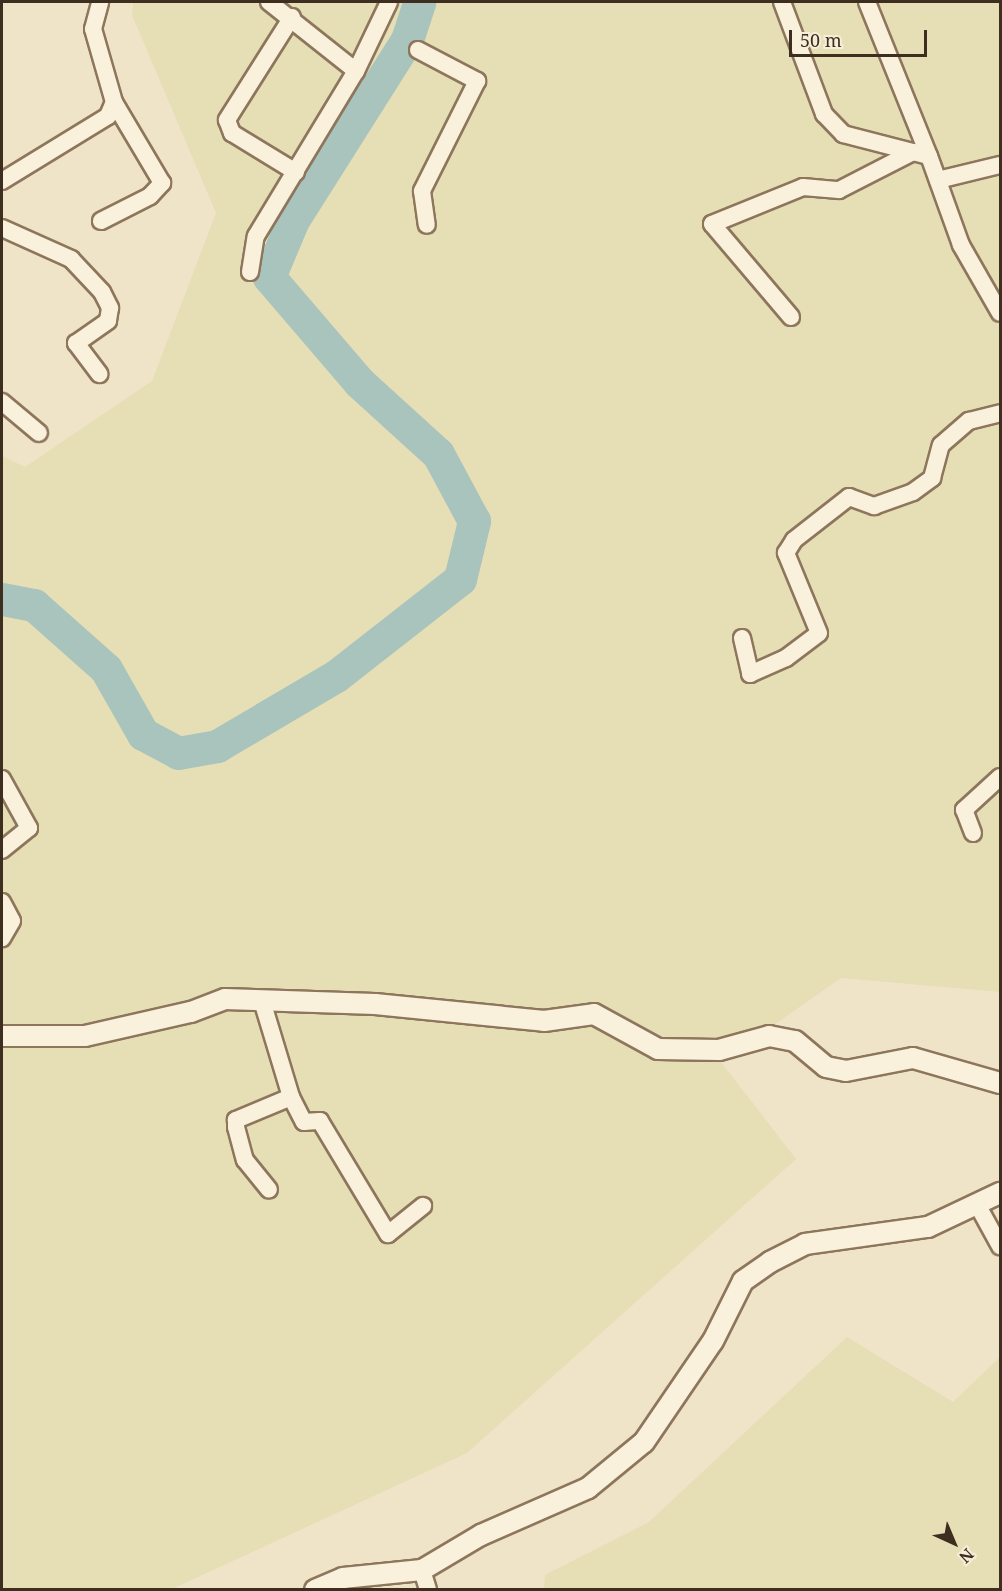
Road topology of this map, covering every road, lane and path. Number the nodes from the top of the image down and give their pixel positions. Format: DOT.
graph roads {
  1 [pos="100,2"];
  2 [pos="269,2"];
  3 [pos="389,2"];
  4 [pos="782,2"];
  5 [pos="867,2"];
  6 [pos="292,17"];
  7 [pos="418,50"];
  8 [pos="356,71"];
  9 [pos="114,102"];
  10 [pos="921,154"];
  11 [pos="1000,165"];
  12 [pos="296,172"];
  13 [pos="938,180"];
  14 [pos="2,181"];
  15 [pos="101,221"];
  16 [pos="427,225"];
  17 [pos="2,228"];
  18 [pos="250,272"];
  19 [pos="1000,313"];
  20 [pos="791,317"];
  21 [pos="99,374"];
  22 [pos="2,402"];
  23 [pos="1000,413"];
  24 [pos="39,433"];
  25 [pos="742,638"];
  26 [pos="1000,777"];
  27 [pos="2,779"];
  28 [pos="973,833"];
  29 [pos="2,850"];
  30 [pos="2,902"];
  31 [pos="2,938"];
  32 [pos="263,1004"];
  33 [pos="2,1036"];
  34 [pos="1000,1083"];
  35 [pos="291,1097"];
  36 [pos="269,1190"];
  37 [pos="1000,1193"];
  38 [pos="423,1206"];
  39 [pos="978,1206"];
  40 [pos="1000,1246"];
  41 [pos="422,1570"];
  42 [pos="315,1590"];
  43 [pos="428,1590"];
  1 -- 9 [label="street"];
  2 -- 6 [label="street"];
  3 -- 8 [label="street"];
  4 -- 10 [label="street"];
  5 -- 10 [label="street"];
  6 -- 8 [label="street"];
  6 -- 12 [label="street"];
  7 -- 16 [label="street"];
  8 -- 12 [label="street"];
  9 -- 14 [label="street"];
  9 -- 15 [label="street"];
  10 -- 13 [label="street"];
  10 -- 20 [label="street"];
  11 -- 13 [label="street"];
  12 -- 18 [label="street"];
  13 -- 19 [label="street"];
  17 -- 21 [label="street"];
  22 -- 24 [label="street"];
  23 -- 25 [label="street"];
  26 -- 28 [label="street"];
  27 -- 29 [label="street"];
  30 -- 31 [label="street"];
  32 -- 33 [label="street"];
  32 -- 34 [label="street"];
  32 -- 35 [label="street"];
  35 -- 36 [label="street"];
  35 -- 38 [label="street"];
  37 -- 39 [label="street"];
  39 -- 40 [label="street"];
  39 -- 41 [label="street"];
  41 -- 42 [label="street"];
  41 -- 43 [label="street"];
}
